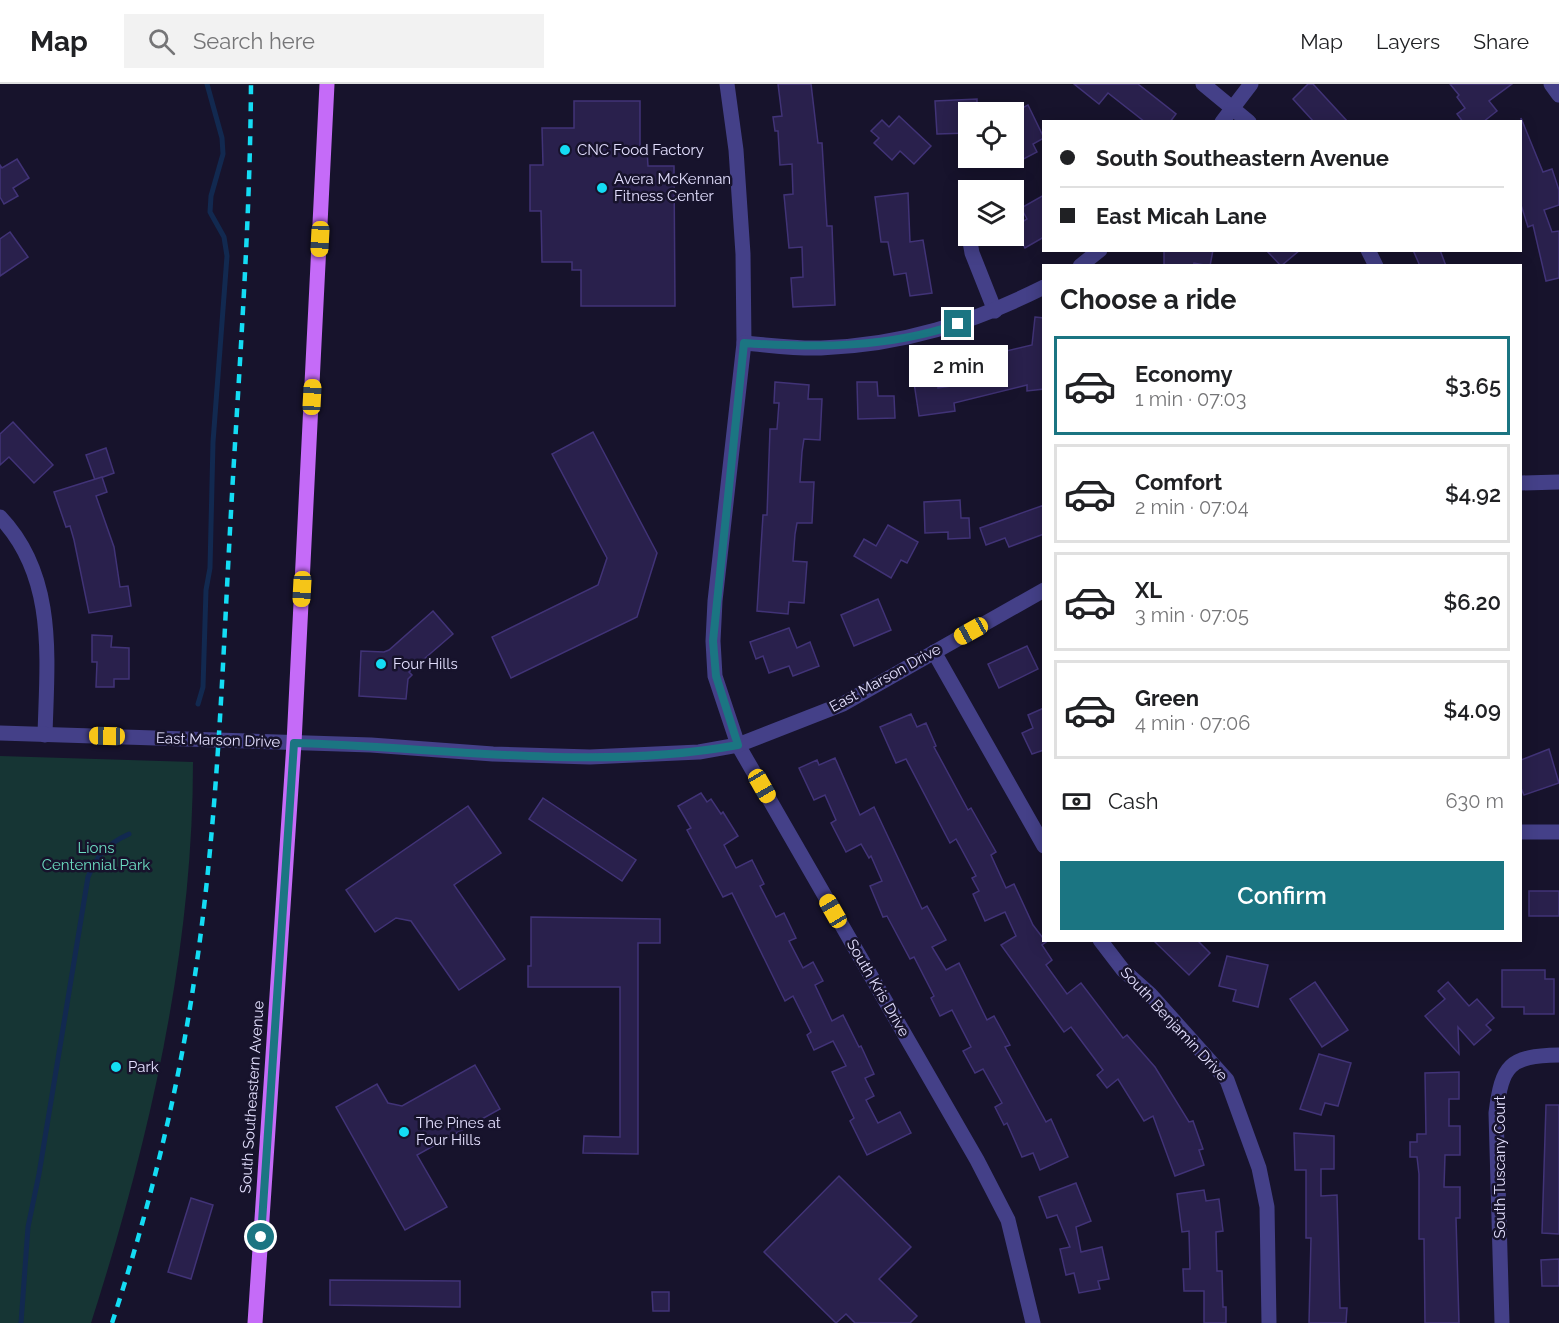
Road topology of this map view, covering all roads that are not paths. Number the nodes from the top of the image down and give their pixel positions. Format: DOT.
graph roads {
  1 [pos="327,84"];
  2 [pos="727,84"];
  3 [pos="1203,84"];
  4 [pos="1251,84"];
  5 [pos="1551,84"];
  6 [pos="1559,95"];
  7 [pos="1233,107"];
  8 [pos="1223,120"];
  9 [pos="1247,120"];
  10 [pos="971,246"];
  11 [pos="1098,252"];
  12 [pos="1082,264"];
  13 [pos="1042,288"];
  14 [pos="996,311"];
  15 [pos="744,343"];
  16 [pos="1559,482"];
  17 [pos="1522,483"];
  18 [pos="0,517"];
  19 [pos="1042,591"];
  20 [pos="934,652"];
  21 [pos="0,733"];
  22 [pos="45,735"];
  23 [pos="294,743"];
  24 [pos="738,745"];
  25 [pos="1522,832"];
  26 [pos="1559,832"];
  27 [pos="1042,842"];
  28 [pos="1102,942"];
  29 [pos="1559,1055"];
  30 [pos="255,1323"];
  31 [pos="1033,1323"];
  32 [pos="1269,1323"];
  33 [pos="1502,1323"];
  1 -- 23 [label="main road, South Southeastern Avenue"];
  2 -- 15 [label="street, South Kris Drive"];
  3 -- 7 [label="street"];
  4 -- 7 [label="street"];
  5 -- 6 [label="street"];
  7 -- 8 [label="street"];
  7 -- 9 [label="street"];
  10 -- 14 [label="street"];
  11 -- 12 [label="street"];
  13 -- 14 [label="street"];
  14 -- 15 [label="street"];
  15 -- 24 [label="street, South Kris Drive"];
  16 -- 17 [label="street"];
  18 -- 22 [label="street"];
  19 -- 20 [label="street, East Marson Drive"];
  20 -- 24 [label="street, East Marson Drive"];
  20 -- 27 [label="street"];
  21 -- 22 [label="street, East Marson Drive"];
  22 -- 23 [label="street, East Marson Drive"];
  23 -- 24 [label="street, East Marson Drive"];
  23 -- 30 [label="main road, South Southeastern Avenue"];
  24 -- 31 [label="street, South Kris Drive"];
  25 -- 26 [label="street"];
  28 -- 32 [label="street, South Benjamin Drive"];
  29 -- 33 [label="street, South Tuscany Court"];
}
